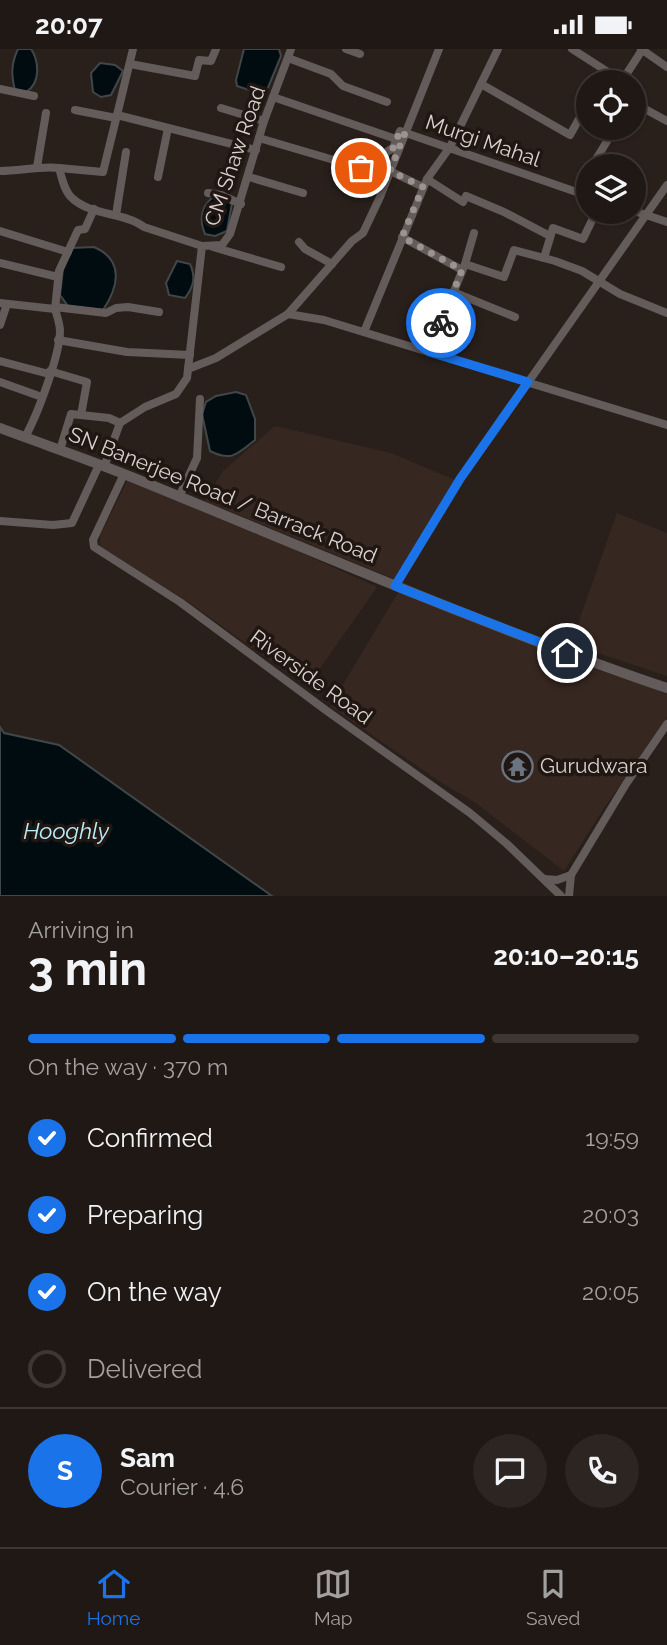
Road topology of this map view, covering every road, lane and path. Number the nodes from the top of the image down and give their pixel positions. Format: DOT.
graph roads {
  1 [pos="133,49"];
  2 [pos="216,49"];
  3 [pos="346,49"];
  4 [pos="439,49"];
  5 [pos="498,49"];
  6 [pos="572,49"];
  7 [pos="642,50"];
  8 [pos="289,53"];
  9 [pos="360,54"];
  10 [pos="130,64"];
  11 [pos="667,68"];
  12 [pos="604,70"];
  13 [pos="630,70"];
  14 [pos="481,85"];
  15 [pos="0,89"];
  16 [pos="34,96"];
  17 [pos="273,97"];
  18 [pos="387,101"];
  19 [pos="221,108"];
  20 [pos="75,110"];
  21 [pos="646,110"];
  22 [pos="46,113"];
  23 [pos="116,116"];
  24 [pos="264,121"];
  25 [pos="667,121"];
  26 [pos="576,124"];
  27 [pos="168,128"];
  28 [pos="405,133"];
  29 [pos="259,138"];
  30 [pos="396,139"];
  31 [pos="450,147"];
  32 [pos="256,150"];
  33 [pos="126,152"];
  34 [pos="37,167"];
  35 [pos="59,168"];
  36 [pos="0,171"];
  37 [pos="390,171"];
  38 [pos="158,177"];
  39 [pos="249,177"];
  40 [pos="425,183"];
  41 [pos="667,185"];
  42 [pos="576,191"];
  43 [pos="208,193"];
  44 [pos="303,193"];
  45 [pos="241,204"];
  46 [pos="94,209"];
  47 [pos="116,215"];
  48 [pos="646,215"];
  49 [pos="667,222"];
  50 [pos="590,224"];
  51 [pos="640,224"];
  52 [pos="0,231"];
  53 [pos="474,233"];
  54 [pos="550,236"];
  55 [pos="402,237"];
  56 [pos="299,242"];
  57 [pos="205,245"];
  58 [pos="68,252"];
  59 [pos="544,258"];
  60 [pos="0,264"];
  61 [pos="332,264"];
  62 [pos="281,267"];
  63 [pos="463,267"];
  64 [pos="58,277"];
  65 [pos="599,283"];
  66 [pos="453,292"];
  67 [pos="3,304"];
  68 [pos="55,308"];
  69 [pos="159,312"];
  70 [pos="667,313"];
  71 [pos="288,314"];
  72 [pos="515,317"];
  73 [pos="0,325"];
  74 [pos="364,332"];
  75 [pos="58,340"];
  76 [pos="429,352"];
  77 [pos="190,355"];
  78 [pos="0,361"];
  79 [pos="188,369"];
  80 [pos="50,372"];
  81 [pos="0,382"];
  82 [pos="528,382"];
  83 [pos="42,397"];
  84 [pos="200,399"];
  85 [pos="81,415"];
  86 [pos="120,423"];
  87 [pos="667,425"];
  88 [pos="0,428"];
  89 [pos="26,437"];
  90 [pos="61,450"];
  91 [pos="101,466"];
  92 [pos="124,474"];
  93 [pos="179,497"];
  94 [pos="0,521"];
  95 [pos="395,586"];
  96 [pos="667,688"];
  97 [pos="667,724"];
  98 [pos="571,875"];
  99 [pos="545,879"];
  100 [pos="561,896"];
  101 [pos="569,896"];
  1 -- 10 [label="street"];
  2 -- 10 [label="street"];
  3 -- 9 [label="street"];
  4 -- 28 [label="street"];
  5 -- 14 [label="street"];
  6 -- 12 [label="street"];
  7 -- 11 [label="street"];
  7 -- 13 [label="street"];
  8 -- 17 [label="street, CM Shaw Road"];
  8 -- 18 [label="street"];
  10 -- 23 [label="street"];
  14 -- 26 [label="street"];
  14 -- 31 [label="street"];
  15 -- 16 [label="street"];
  17 -- 24 [label="street, CM Shaw Road"];
  17 -- 30 [label="street"];
  19 -- 24 [label="street"];
  20 -- 23 [label="street"];
  21 -- 25 [label="street"];
  22 -- 34 [label="street"];
  23 -- 27 [label="street"];
  23 -- 35 [label="street"];
  24 -- 29 [label="street, CM Shaw Road"];
  27 -- 32 [label="street"];
  27 -- 38 [label="street"];
  28 -- 30 [label="street, Murgi Mahal"];
  28 -- 31 [label="street, Murgi Mahal"];
  28 -- 37 [label="street"];
  29 -- 30 [label="street, Murgi Mahal"];
  29 -- 32 [label="street, CM Shaw Road"];
  31 -- 40 [label="street"];
  31 -- 42 [label="street, Murgi Mahal"];
  32 -- 39 [label="street, CM Shaw Road"];
  33 -- 47 [label="street"];
  34 -- 35 [label="street"];
  34 -- 36 [label="street"];
  35 -- 46 [label="street"];
  37 -- 40 [label="street"];
  37 -- 61 [label="street"];
  39 -- 44 [label="street"];
  39 -- 45 [label="street, CM Shaw Road"];
  40 -- 54 [label="street"];
  40 -- 55 [label="street"];
  41 -- 48 [label="street"];
  43 -- 45 [label="street"];
  45 -- 57 [label="street, CM Shaw Road"];
  46 -- 47 [label="street"];
  46 -- 58 [label="street"];
  47 -- 57 [label="street"];
  48 -- 49 [label="street"];
  50 -- 54 [label="street"];
  51 -- 65 [label="street"];
  52 -- 58 [label="street"];
  53 -- 63 [label="street"];
  54 -- 59 [label="street"];
  55 -- 63 [label="street"];
  55 -- 74 [label="street"];
  56 -- 61 [label="street"];
  57 -- 62 [label="street"];
  57 -- 77 [label="street, CM Shaw Road"];
  58 -- 64 [label="street"];
  59 -- 63 [label="street"];
  59 -- 65 [label="street"];
  60 -- 64 [label="street"];
  61 -- 71 [label="street"];
  63 -- 66 [label="street"];
  64 -- 68 [label="street"];
  65 -- 70 [label="street"];
  65 -- 82 [label="street"];
  66 -- 72 [label="street"];
  66 -- 76 [label="street"];
  67 -- 68 [label="street"];
  67 -- 73 [label="street"];
  68 -- 69 [label="street"];
  68 -- 75 [label="street"];
  71 -- 74 [label="street"];
  71 -- 79 [label="street"];
  74 -- 76 [label="street"];
  75 -- 77 [label="street"];
  75 -- 80 [label="street"];
  76 -- 82 [label="street"];
  77 -- 79 [label="street, CM Shaw Road"];
  78 -- 80 [label="street"];
  79 -- 86 [label="street, CM Shaw Road"];
  80 -- 83 [label="street"];
  80 -- 85 [label="street"];
  81 -- 83 [label="street"];
  82 -- 87 [label="street"];
  82 -- 95 [label="street"];
  83 -- 89 [label="street"];
  84 -- 93 [label="street"];
  85 -- 86 [label="street"];
  85 -- 90 [label="street"];
  86 -- 91 [label="street"];
  88 -- 89 [label="street, SN Banerjee Road / Barrack Road"];
  89 -- 90 [label="street, SN Banerjee Road / Barrack Road"];
  90 -- 91 [label="street, SN Banerjee Road / Barrack Road"];
  91 -- 92 [label="street, SN Banerjee Road / Barrack Road"];
  91 -- 94 [label="street"];
  92 -- 93 [label="street, SN Banerjee Road / Barrack Road"];
  92 -- 99 [label="street, Riverside Road"];
  93 -- 95 [label="street, SN Banerjee Road / Barrack Road"];
  95 -- 96 [label="street, SN Banerjee Road / Barrack Road"];
  97 -- 98 [label="street"];
  98 -- 99 [label="street"];
  98 -- 101 [label="street"];
  99 -- 100 [label="street, Riverside Road"];
}
